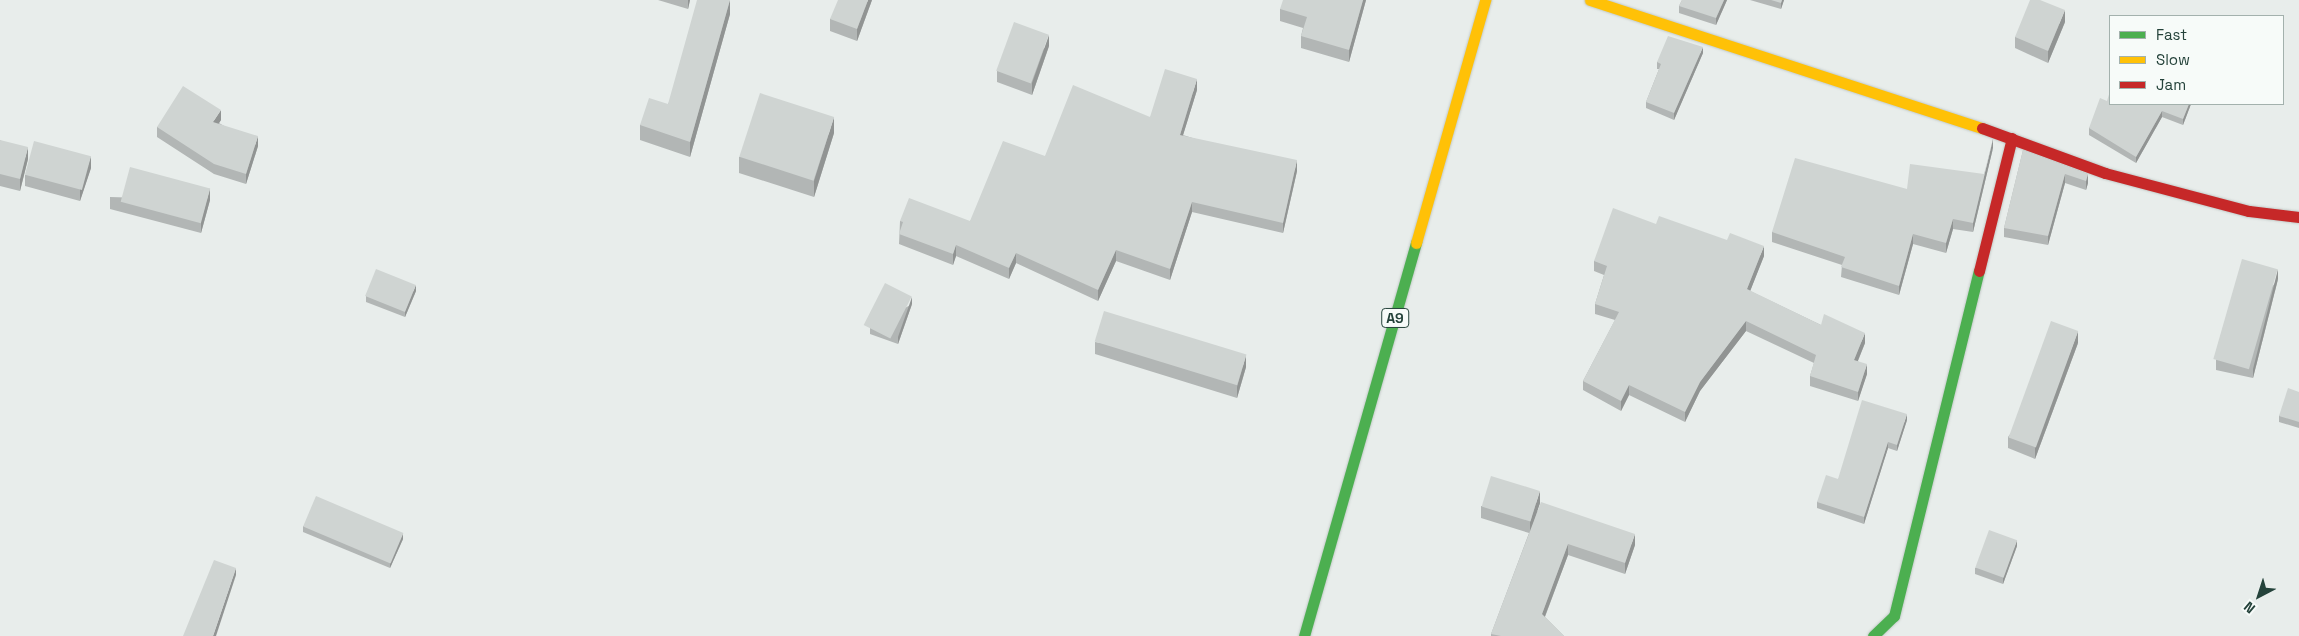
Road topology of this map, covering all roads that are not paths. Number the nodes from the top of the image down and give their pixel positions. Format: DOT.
graph roads {
  1 [pos="1485,0"];
  2 [pos="1590,0"];
  3 [pos="2012,138"];
  4 [pos="2299,217"];
  5 [pos="1304,636"];
  6 [pos="1873,636"];
  1 -- 5 [label="street, A9"];
  2 -- 3 [label="street"];
  3 -- 4 [label="street"];
  3 -- 6 [label="street"];
}
